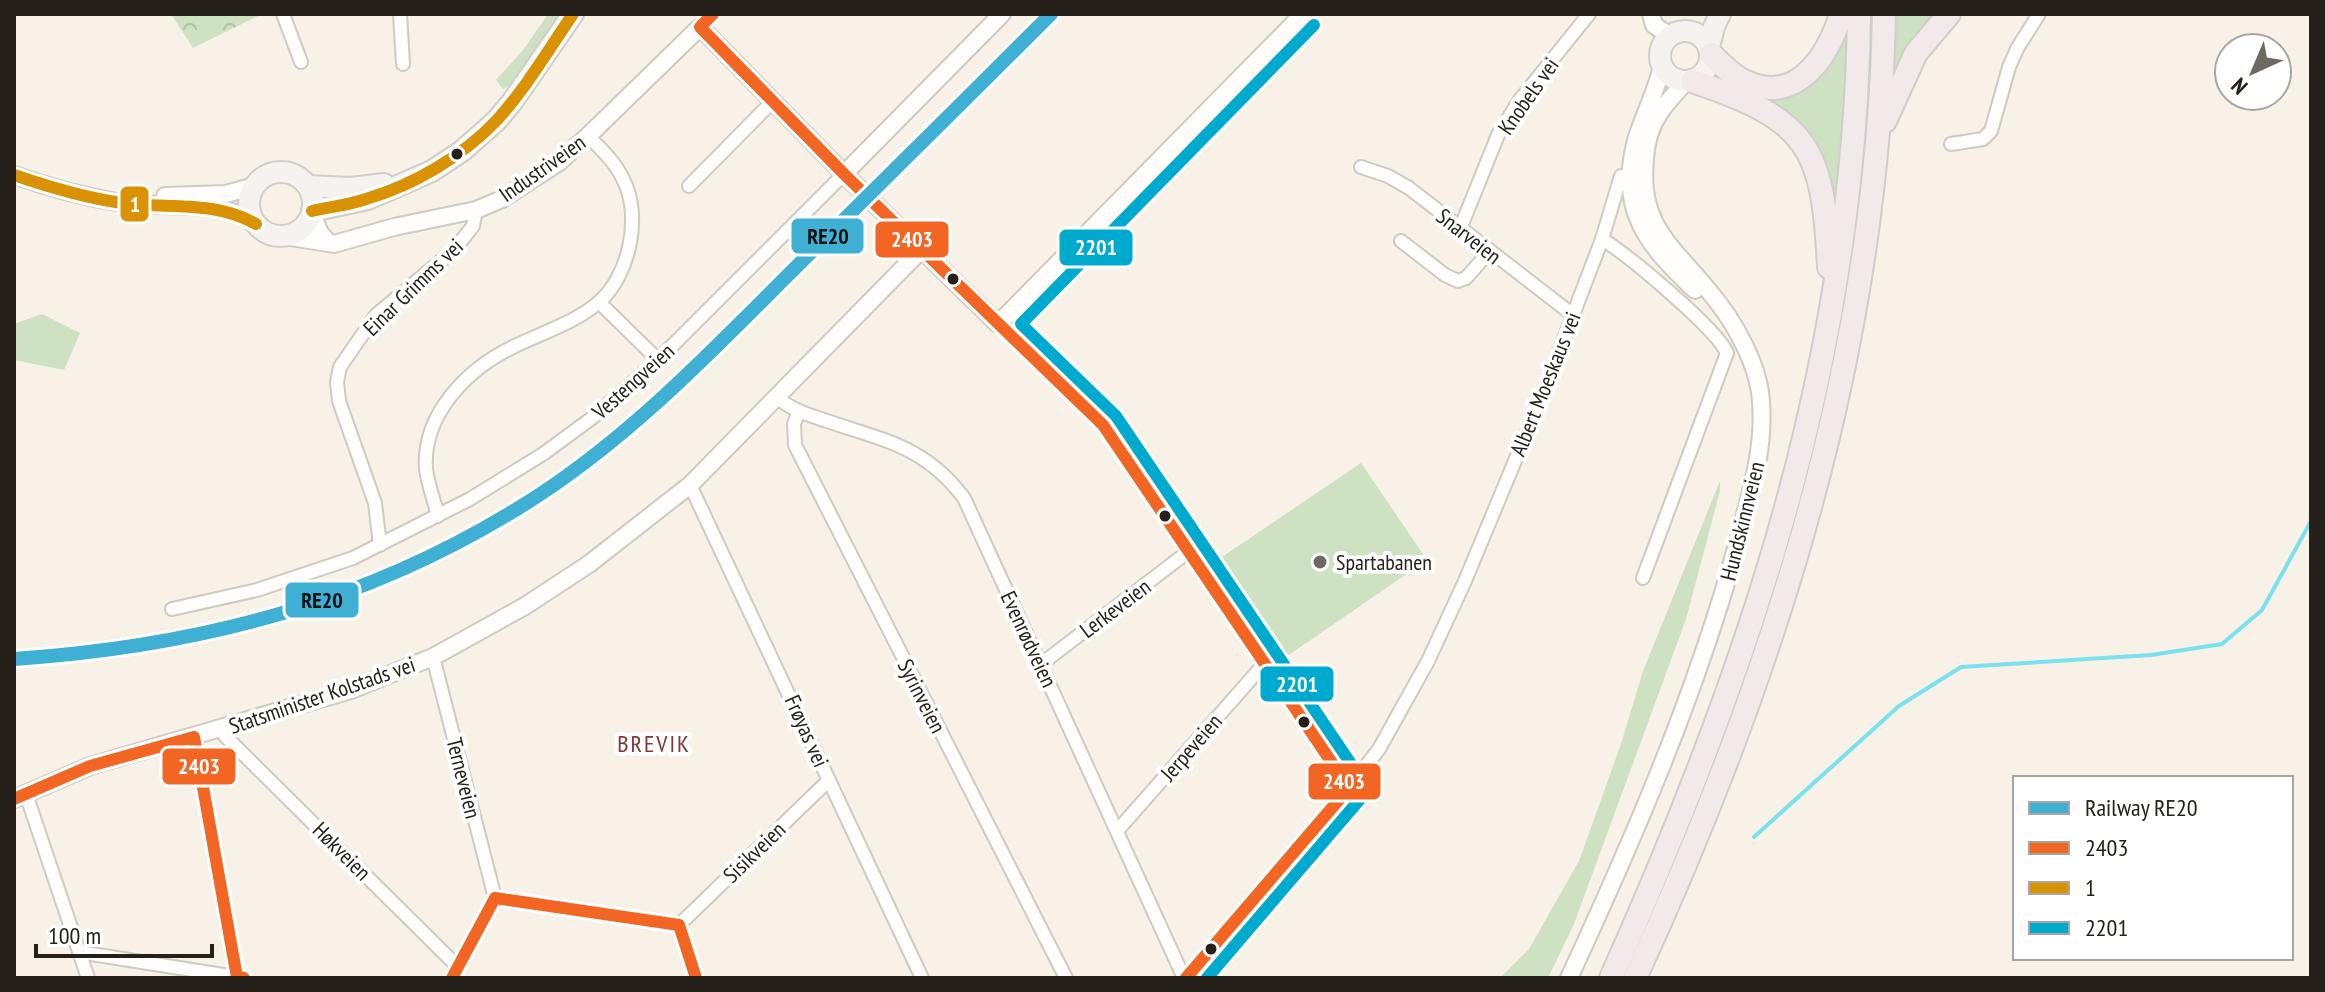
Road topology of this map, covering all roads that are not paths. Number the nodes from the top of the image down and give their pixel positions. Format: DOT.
graph roads {
  1 [pos="283,14"];
  2 [pos="402,14"];
  3 [pos="713,14"];
  4 [pos="1002,14"];
  5 [pos="1303,14"];
  6 [pos="1589,14"];
  7 [pos="1651,14"];
  8 [pos="1696,14"];
  9 [pos="1720,14"];
  10 [pos="1841,14"];
  11 [pos="1859,14"];
  12 [pos="1884,14"];
  13 [pos="1949,14"];
  14 [pos="2039,14"];
  15 [pos="567,20"];
  16 [pos="700,27"];
  17 [pos="1675,33"];
  18 [pos="1710,51"];
  19 [pos="301,62"];
  20 [pos="403,64"];
  21 [pos="1662,67"];
  22 [pos="1689,81"];
  23 [pos="773,101"];
  24 [pos="588,136"];
  25 [pos="1877,141"];
  26 [pos="1951,144"];
  27 [pos="14,165"];
  28 [pos="1361,167"];
  29 [pos="844,174"];
  30 [pos="14,175"];
  31 [pos="1621,176"];
  32 [pos="412,180"];
  33 [pos="255,186"];
  34 [pos="308,186"];
  35 [pos="689,186"];
  36 [pos="476,210"];
  37 [pos="312,212"];
  38 [pos="256,224"];
  39 [pos="1460,229"];
  40 [pos="284,236"];
  41 [pos="1602,239"];
  42 [pos="1401,241"];
  43 [pos="328,242"];
  44 [pos="921,250"];
  45 [pos="1489,252"];
  46 [pos="599,302"];
  47 [pos="1832,310"];
  48 [pos="1724,314"];
  49 [pos="1573,315"];
  50 [pos="998,324"];
  51 [pos="658,360"];
  52 [pos="777,397"];
  53 [pos="799,411"];
  54 [pos="690,485"];
  55 [pos="438,516"];
  56 [pos="380,545"];
  57 [pos="1189,551"];
  58 [pos="1643,578"];
  59 [pos="172,609"];
  60 [pos="433,657"];
  61 [pos="1265,663"];
  62 [pos="1040,665"];
  63 [pos="225,736"];
  64 [pos="194,737"];
  65 [pos="829,780"];
  66 [pos="1349,788"];
  67 [pos="20,797"];
  68 [pos="1117,831"];
  69 [pos="495,898"];
  70 [pos="679,925"];
  71 [pos="79,952"];
  72 [pos="455,973"];
  73 [pos="237,977"];
  74 [pos="88,978"];
  75 [pos="244,978"];
  76 [pos="696,978"];
  77 [pos="922,978"];
  78 [pos="1066,978"];
  79 [pos="1185,978"];
  80 [pos="1569,978"];
  81 [pos="1611,978"];
  82 [pos="1635,978"];
  1 -- 19 [label="street"];
  2 -- 20 [label="street"];
  3 -- 16 [label="street, Industriveien"];
  4 -- 29 [label="street, Vestengveien"];
  5 -- 50 [label="street"];
  6 -- 39 [label="street, Knobels vei"];
  7 -- 17 [label="street"];
  8 -- 17 [label="main road"];
  9 -- 18 [label="main road"];
  10 -- 18 [label="highway"];
  11 -- 47 [label="highway"];
  12 -- 25 [label="highway"];
  13 -- 25 [label="highway"];
  14 -- 26 [label="street"];
  15 -- 32 [label="main road"];
  16 -- 23 [label="street"];
  16 -- 24 [label="street, Industriveien"];
  17 -- 18 [label="main road"];
  17 -- 21 [label="main road"];
  18 -- 22 [label="main road"];
  21 -- 22 [label="main road"];
  21 -- 48 [label="street"];
  22 -- 47 [label="highway"];
  22 -- 48 [label="street, Hundskinnveien"];
  23 -- 29 [label="street"];
  23 -- 35 [label="street"];
  24 -- 36 [label="street, Industriveien"];
  24 -- 46 [label="street"];
  25 -- 82 [label="highway"];
  27 -- 33 [label="street"];
  28 -- 39 [label="street, Snarveien"];
  29 -- 44 [label="street"];
  29 -- 51 [label="street, Vestengveien"];
  30 -- 38 [label="street"];
  31 -- 41 [label="street, Albert Moeskaus vei"];
  32 -- 34 [label="main road"];
  32 -- 37 [label="main road"];
  33 -- 34 [label="main road"];
  33 -- 38 [label="main road"];
  34 -- 37 [label="main road"];
  36 -- 43 [label="street, Industriveien"];
  36 -- 56 [label="street, Einar Grimms vei"];
  37 -- 40 [label="main road"];
  37 -- 43 [label="street"];
  38 -- 40 [label="main road"];
  39 -- 45 [label="street, Snarveien"];
  40 -- 43 [label="street, Industriveien"];
  41 -- 49 [label="street, Albert Moeskaus vei"];
  41 -- 58 [label="street"];
  42 -- 45 [label="street"];
  44 -- 50 [label="street"];
  44 -- 52 [label="street, Statsminister Kolstads vei"];
  45 -- 49 [label="street, Snarveien"];
  46 -- 51 [label="street"];
  46 -- 55 [label="street"];
  47 -- 81 [label="highway"];
  48 -- 80 [label="street, Hundskinnveien"];
  49 -- 66 [label="street, Albert Moeskaus vei"];
  50 -- 57 [label="street"];
  51 -- 55 [label="street, Vestengveien"];
  52 -- 53 [label="street, Evenrødveien"];
  52 -- 54 [label="street, Statsminister Kolstads vei"];
  53 -- 62 [label="street, Evenrødveien"];
  53 -- 78 [label="street, Syrinveien"];
  54 -- 60 [label="street, Statsminister Kolstads vei"];
  54 -- 65 [label="street, Frøyas vei"];
  55 -- 56 [label="street, Vestengveien"];
  56 -- 59 [label="street, Vestengveien"];
  57 -- 61 [label="street"];
  57 -- 62 [label="street, Lerkeveien"];
  60 -- 64 [label="street, Statsminister Kolstads vei"];
  60 -- 69 [label="street, Terneveien"];
  61 -- 66 [label="street"];
  61 -- 68 [label="street, Jerpeveien"];
  62 -- 68 [label="street, Evenrødveien"];
  63 -- 72 [label="street, Høkveien"];
  64 -- 67 [label="street, Statsminister Kolstads vei"];
  64 -- 73 [label="street"];
  65 -- 70 [label="street, Sisikveien"];
  65 -- 77 [label="street, Frøyas vei"];
  66 -- 79 [label="street, Albert Moeskaus vei"];
  67 -- 71 [label="street"];
  68 -- 79 [label="street, Evenrødveien"];
  69 -- 70 [label="street"];
  69 -- 72 [label="street"];
  70 -- 76 [label="street"];
  71 -- 73 [label="street"];
  71 -- 74 [label="street"];
  73 -- 75 [label="street"];
}
